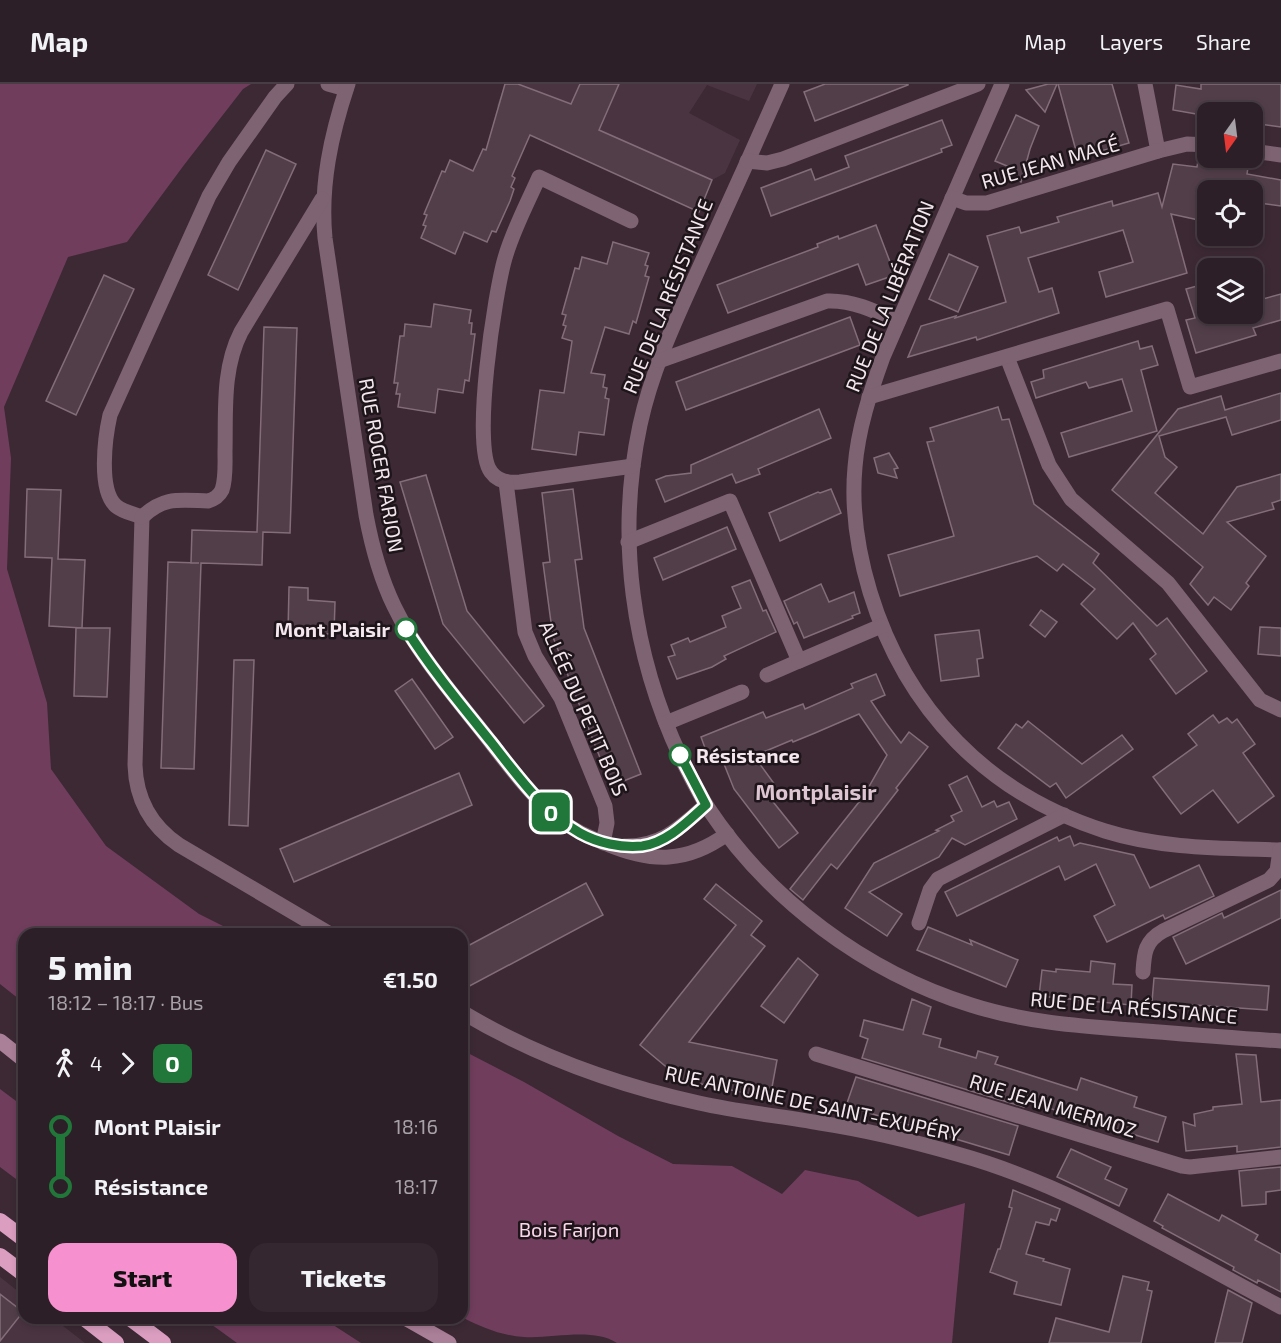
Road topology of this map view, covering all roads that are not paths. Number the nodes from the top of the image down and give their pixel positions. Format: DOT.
graph roads {
  1 [pos="287,84"];
  2 [pos="328,84"];
  3 [pos="782,84"];
  4 [pos="978,84"];
  5 [pos="1002,84"];
  6 [pos="1145,84"];
  7 [pos="347,87"];
  8 [pos="1197,144"];
  9 [pos="1158,151"];
  10 [pos="1263,153"];
  11 [pos="1281,155"];
  12 [pos="747,161"];
  13 [pos="952,198"];
  14 [pos="322,199"];
  15 [pos="632,221"];
  16 [pos="898,322"];
  17 [pos="1007,357"];
  18 [pos="659,361"];
  19 [pos="1281,361"];
  20 [pos="869,397"];
  21 [pos="633,466"];
  22 [pos="506,482"];
  23 [pos="142,517"];
  24 [pos="628,542"];
  25 [pos="881,626"];
  26 [pos="799,661"];
  27 [pos="767,675"];
  28 [pos="742,693"];
  29 [pos="1281,710"];
  30 [pos="666,723"];
  31 [pos="706,805"];
  32 [pos="1064,815"];
  33 [pos="727,834"];
  34 [pos="603,843"];
  35 [pos="1280,850"];
  36 [pos="919,923"];
  37 [pos="320,928"];
  38 [pos="1143,972"];
  39 [pos="468,1015"];
  40 [pos="0,1041"];
  41 [pos="1281,1041"];
  42 [pos="816,1054"];
  43 [pos="18,1055"];
  44 [pos="1281,1157"];
  45 [pos="0,1221"];
  46 [pos="18,1234"];
  47 [pos="0,1256"];
  48 [pos="18,1270"];
  49 [pos="1281,1307"];
  50 [pos="92,1324"];
  51 [pos="138,1324"];
  52 [pos="403,1324"];
  53 [pos="416,1324"];
  54 [pos="116,1343"];
  55 [pos="163,1343"];
  56 [pos="428,1343"];
  57 [pos="449,1343"];
  1 -- 23 [label="street"];
  2 -- 7 [label="street"];
  3 -- 12 [label="street, RUE DE LA RÉSISTANCE"];
  4 -- 12 [label="street"];
  5 -- 13 [label="street, RUE DE LA LIBÉRATION"];
  6 -- 9 [label="street"];
  7 -- 14 [label="street, RUE ROGER FARJON"];
  8 -- 9 [label="street, RUE JEAN MACÉ"];
  9 -- 13 [label="street, RUE JEAN MACÉ"];
  10 -- 11 [label="street"];
  12 -- 18 [label="street, RUE DE LA RÉSISTANCE"];
  13 -- 16 [label="street, RUE DE LA LIBÉRATION"];
  14 -- 23 [label="street"];
  14 -- 34 [label="street, RUE ROGER FARJON"];
  15 -- 22 [label="street"];
  16 -- 18 [label="street"];
  16 -- 20 [label="street, RUE DE LA LIBÉRATION"];
  17 -- 19 [label="street"];
  17 -- 20 [label="street"];
  17 -- 29 [label="street"];
  18 -- 21 [label="street, RUE DE LA RÉSISTANCE"];
  20 -- 25 [label="street, RUE DE LA LIBÉRATION"];
  21 -- 22 [label="street"];
  21 -- 24 [label="street, RUE DE LA RÉSISTANCE"];
  22 -- 34 [label="street, ALLÉE DU PETIT BOIS"];
  23 -- 37 [label="street"];
  24 -- 26 [label="street"];
  24 -- 30 [label="street, RUE DE LA RÉSISTANCE"];
  25 -- 26 [label="street"];
  25 -- 32 [label="street, RUE DE LA LIBÉRATION"];
  26 -- 27 [label="street"];
  28 -- 30 [label="street"];
  30 -- 31 [label="street, RUE DE LA RÉSISTANCE"];
  31 -- 33 [label="street, RUE DE LA RÉSISTANCE"];
  31 -- 34 [label="street, RUE ROGER FARJON"];
  32 -- 35 [label="street, RUE DE LA LIBÉRATION"];
  32 -- 36 [label="street"];
  33 -- 34 [label="street, RUE ROGER FARJON"];
  33 -- 41 [label="street, RUE DE LA RÉSISTANCE"];
  35 -- 38 [label="street"];
  39 -- 49 [label="street, RUE ANTOINE DE SAINT-EXUPÉRY"];
  40 -- 43 [label="main road"];
  42 -- 44 [label="street, RUE JEAN MERMOZ"];
  45 -- 46 [label="highway"];
  47 -- 48 [label="highway"];
  50 -- 54 [label="highway"];
  51 -- 55 [label="highway"];
  52 -- 56 [label="main road"];
  53 -- 57 [label="main road"];
}
